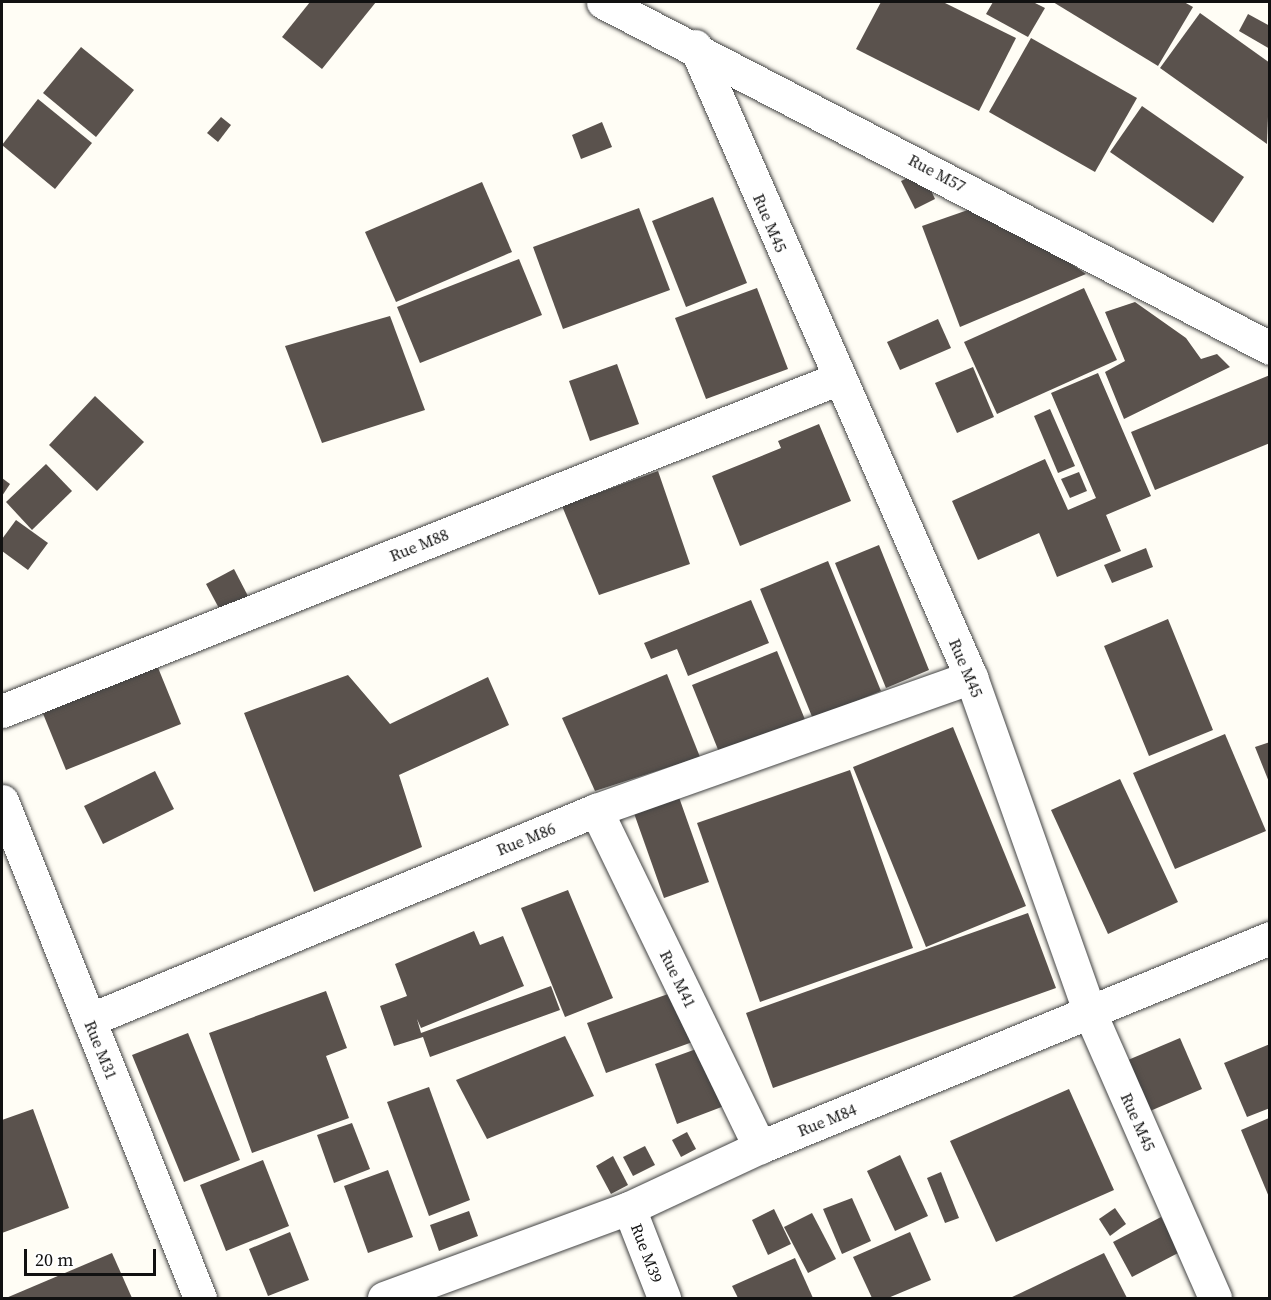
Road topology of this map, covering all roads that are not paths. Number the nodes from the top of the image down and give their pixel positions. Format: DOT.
graph roads {
  1 [pos="603,2"];
  2 [pos="695,46"];
  3 [pos="1269,348"];
  4 [pos="837,379"];
  5 [pos="971,676"];
  6 [pos="2,711"];
  7 [pos="2,801"];
  8 [pos="596,810"];
  9 [pos="1269,938"];
  10 [pos="1090,1013"];
  11 [pos="89,1020"];
  12 [pos="760,1147"];
  13 [pos="629,1208"];
  14 [pos="200,1299"];
  15 [pos="384,1299"];
  16 [pos="664,1299"];
  17 [pos="1215,1299"];
  1 -- 2 [label="street, Rue M57"];
  2 -- 3 [label="street, Rue M57"];
  2 -- 4 [label="street, Rue M45"];
  4 -- 5 [label="street, Rue M45"];
  4 -- 6 [label="street, Rue M88"];
  5 -- 8 [label="street, Rue M86"];
  5 -- 10 [label="street, Rue M45"];
  7 -- 11 [label="street, Rue M31"];
  8 -- 11 [label="street, Rue M86"];
  8 -- 12 [label="street, Rue M41"];
  9 -- 10 [label="street, Rue M84"];
  10 -- 12 [label="street, Rue M84"];
  10 -- 17 [label="street, Rue M45"];
  11 -- 14 [label="street, Rue M31"];
  12 -- 13 [label="street, Rue M84"];
  13 -- 15 [label="street, Rue M84"];
  13 -- 16 [label="street, Rue M39"];
}
